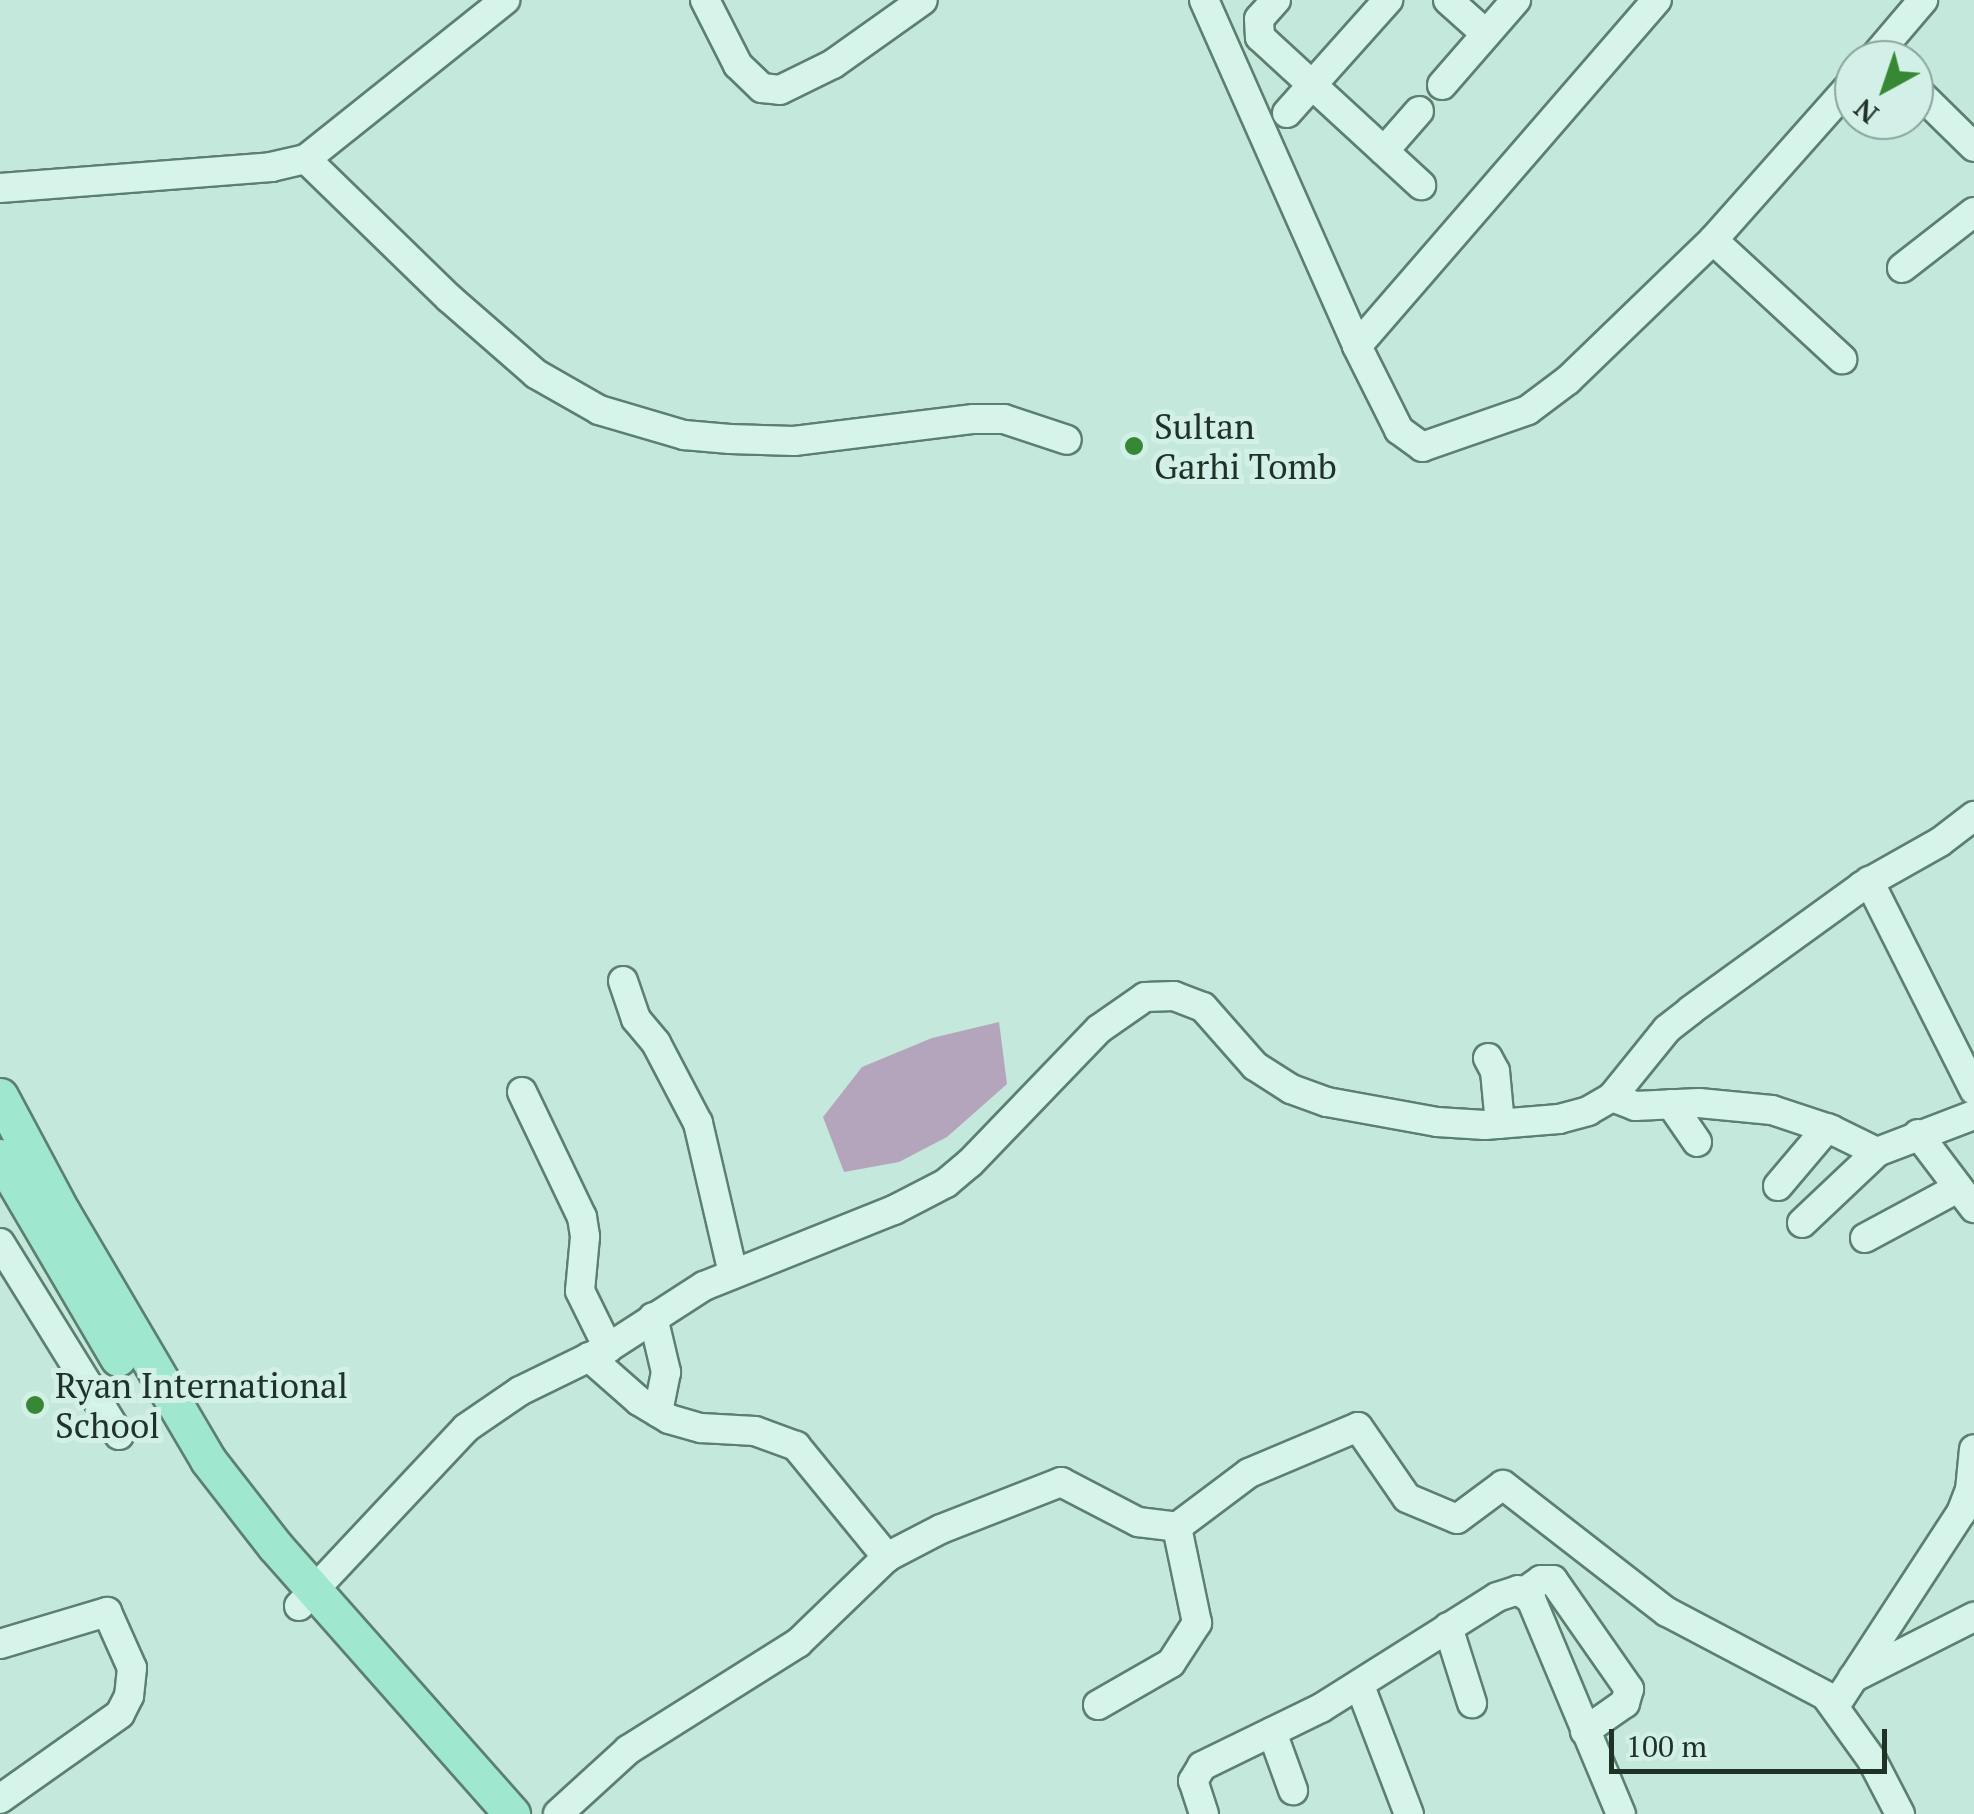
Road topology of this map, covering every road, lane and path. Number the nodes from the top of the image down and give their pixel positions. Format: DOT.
graph roads {
  1 [pos="505,0"];
  2 [pos="923,0"];
  3 [pos="1204,0"];
  4 [pos="1276,0"];
  5 [pos="1388,0"];
  6 [pos="1448,0"];
  7 [pos="1516,0"];
  8 [pos="1657,0"];
  9 [pos="1923,0"];
  10 [pos="710,2"];
  11 [pos="1486,34"];
  12 [pos="1891,40"];
  13 [pos="1312,85"];
  14 [pos="1442,85"];
  15 [pos="1834,104"];
  16 [pos="1934,108"];
  17 [pos="1419,111"];
  18 [pos="1287,113"];
  19 [pos="1974,147"];
  20 [pos="1384,151"];
  21 [pos="306,159"];
  22 [pos="1421,185"];
  23 [pos="0,188"];
  24 [pos="1974,212"];
  25 [pos="1714,240"];
  26 [pos="1902,268"];
  27 [pos="1357,346"];
  28 [pos="1842,359"];
  29 [pos="1067,440"];
  30 [pos="1974,816"];
  31 [pos="1869,881"];
  32 [pos="622,982"];
  33 [pos="1488,1058"];
  34 [pos="1974,1090"];
  35 [pos="522,1092"];
  36 [pos="1612,1097"];
  37 [pos="1671,1104"];
  38 [pos="1974,1116"];
  39 [pos="4,1122"];
  40 [pos="1500,1124"];
  41 [pos="1827,1128"];
  42 [pos="1918,1134"];
  43 [pos="1697,1142"];
  44 [pos="1877,1152"];
  45 [pos="1778,1186"];
  46 [pos="1966,1198"];
  47 [pos="1802,1223"];
  48 [pos="1865,1238"];
  49 [pos="0,1243"];
  50 [pos="733,1273"];
  51 [pos="652,1317"];
  52 [pos="599,1353"];
  53 [pos="658,1412"];
  54 [pos="119,1434"];
  55 [pos="1974,1450"];
  56 [pos="1178,1526"];
  57 [pos="886,1557"];
  58 [pos="1524,1592"];
  59 [pos="307,1598"];
  60 [pos="1974,1617"];
  61 [pos="1448,1628"];
  62 [pos="0,1644"];
  63 [pos="1852,1679"];
  64 [pos="1360,1686"];
  65 [pos="1472,1702"];
  66 [pos="1098,1706"];
  67 [pos="1835,1706"];
  68 [pos="1585,1731"];
  69 [pos="1272,1732"];
  70 [pos="1293,1790"];
  71 [pos="0,1799"];
  72 [pos="484,1814"];
  73 [pos="512,1814"];
  74 [pos="558,1814"];
  75 [pos="1204,1814"];
  76 [pos="1409,1814"];
  77 [pos="1620,1814"];
  78 [pos="1900,1814"];
  1 -- 21 [label="street"];
  2 -- 10 [label="street"];
  3 -- 27 [label="street"];
  4 -- 13 [label="street"];
  5 -- 13 [label="street"];
  6 -- 11 [label="street"];
  7 -- 11 [label="street"];
  8 -- 27 [label="street"];
  9 -- 12 [label="street"];
  11 -- 14 [label="street"];
  13 -- 18 [label="street"];
  13 -- 20 [label="street"];
  15 -- 25 [label="street"];
  16 -- 19 [label="street"];
  17 -- 20 [label="street"];
  20 -- 22 [label="street"];
  21 -- 23 [label="street"];
  21 -- 29 [label="street"];
  24 -- 26 [label="street"];
  25 -- 27 [label="street"];
  25 -- 28 [label="street"];
  30 -- 31 [label="street"];
  31 -- 34 [label="street"];
  31 -- 36 [label="street"];
  32 -- 50 [label="street"];
  33 -- 40 [label="street"];
  35 -- 52 [label="street"];
  36 -- 37 [label="street"];
  36 -- 40 [label="street"];
  37 -- 41 [label="street"];
  37 -- 43 [label="street"];
  38 -- 42 [label="street"];
  39 -- 59 [label="main road"];
  40 -- 50 [label="street"];
  41 -- 44 [label="street"];
  41 -- 45 [label="street"];
  42 -- 44 [label="street"];
  42 -- 46 [label="street"];
  44 -- 47 [label="street"];
  46 -- 48 [label="street"];
  49 -- 54 [label="street"];
  50 -- 51 [label="street"];
  51 -- 52 [label="street"];
  51 -- 53 [label="street"];
  52 -- 53 [label="street"];
  52 -- 59 [label="street"];
  53 -- 57 [label="street"];
  55 -- 63 [label="street"];
  56 -- 57 [label="street"];
  56 -- 66 [label="street"];
  56 -- 67 [label="street"];
  57 -- 74 [label="street"];
  58 -- 61 [label="street"];
  58 -- 68 [label="street"];
  58 -- 68 [label="street"];
  59 -- 72 [label="main road"];
  59 -- 73 [label="main road"];
  60 -- 63 [label="street"];
  61 -- 64 [label="street"];
  61 -- 65 [label="street"];
  62 -- 71 [label="street"];
  63 -- 67 [label="street"];
  64 -- 69 [label="street"];
  64 -- 76 [label="street"];
  67 -- 78 [label="street"];
  68 -- 77 [label="street"];
  69 -- 70 [label="street"];
  69 -- 75 [label="street"];
}
